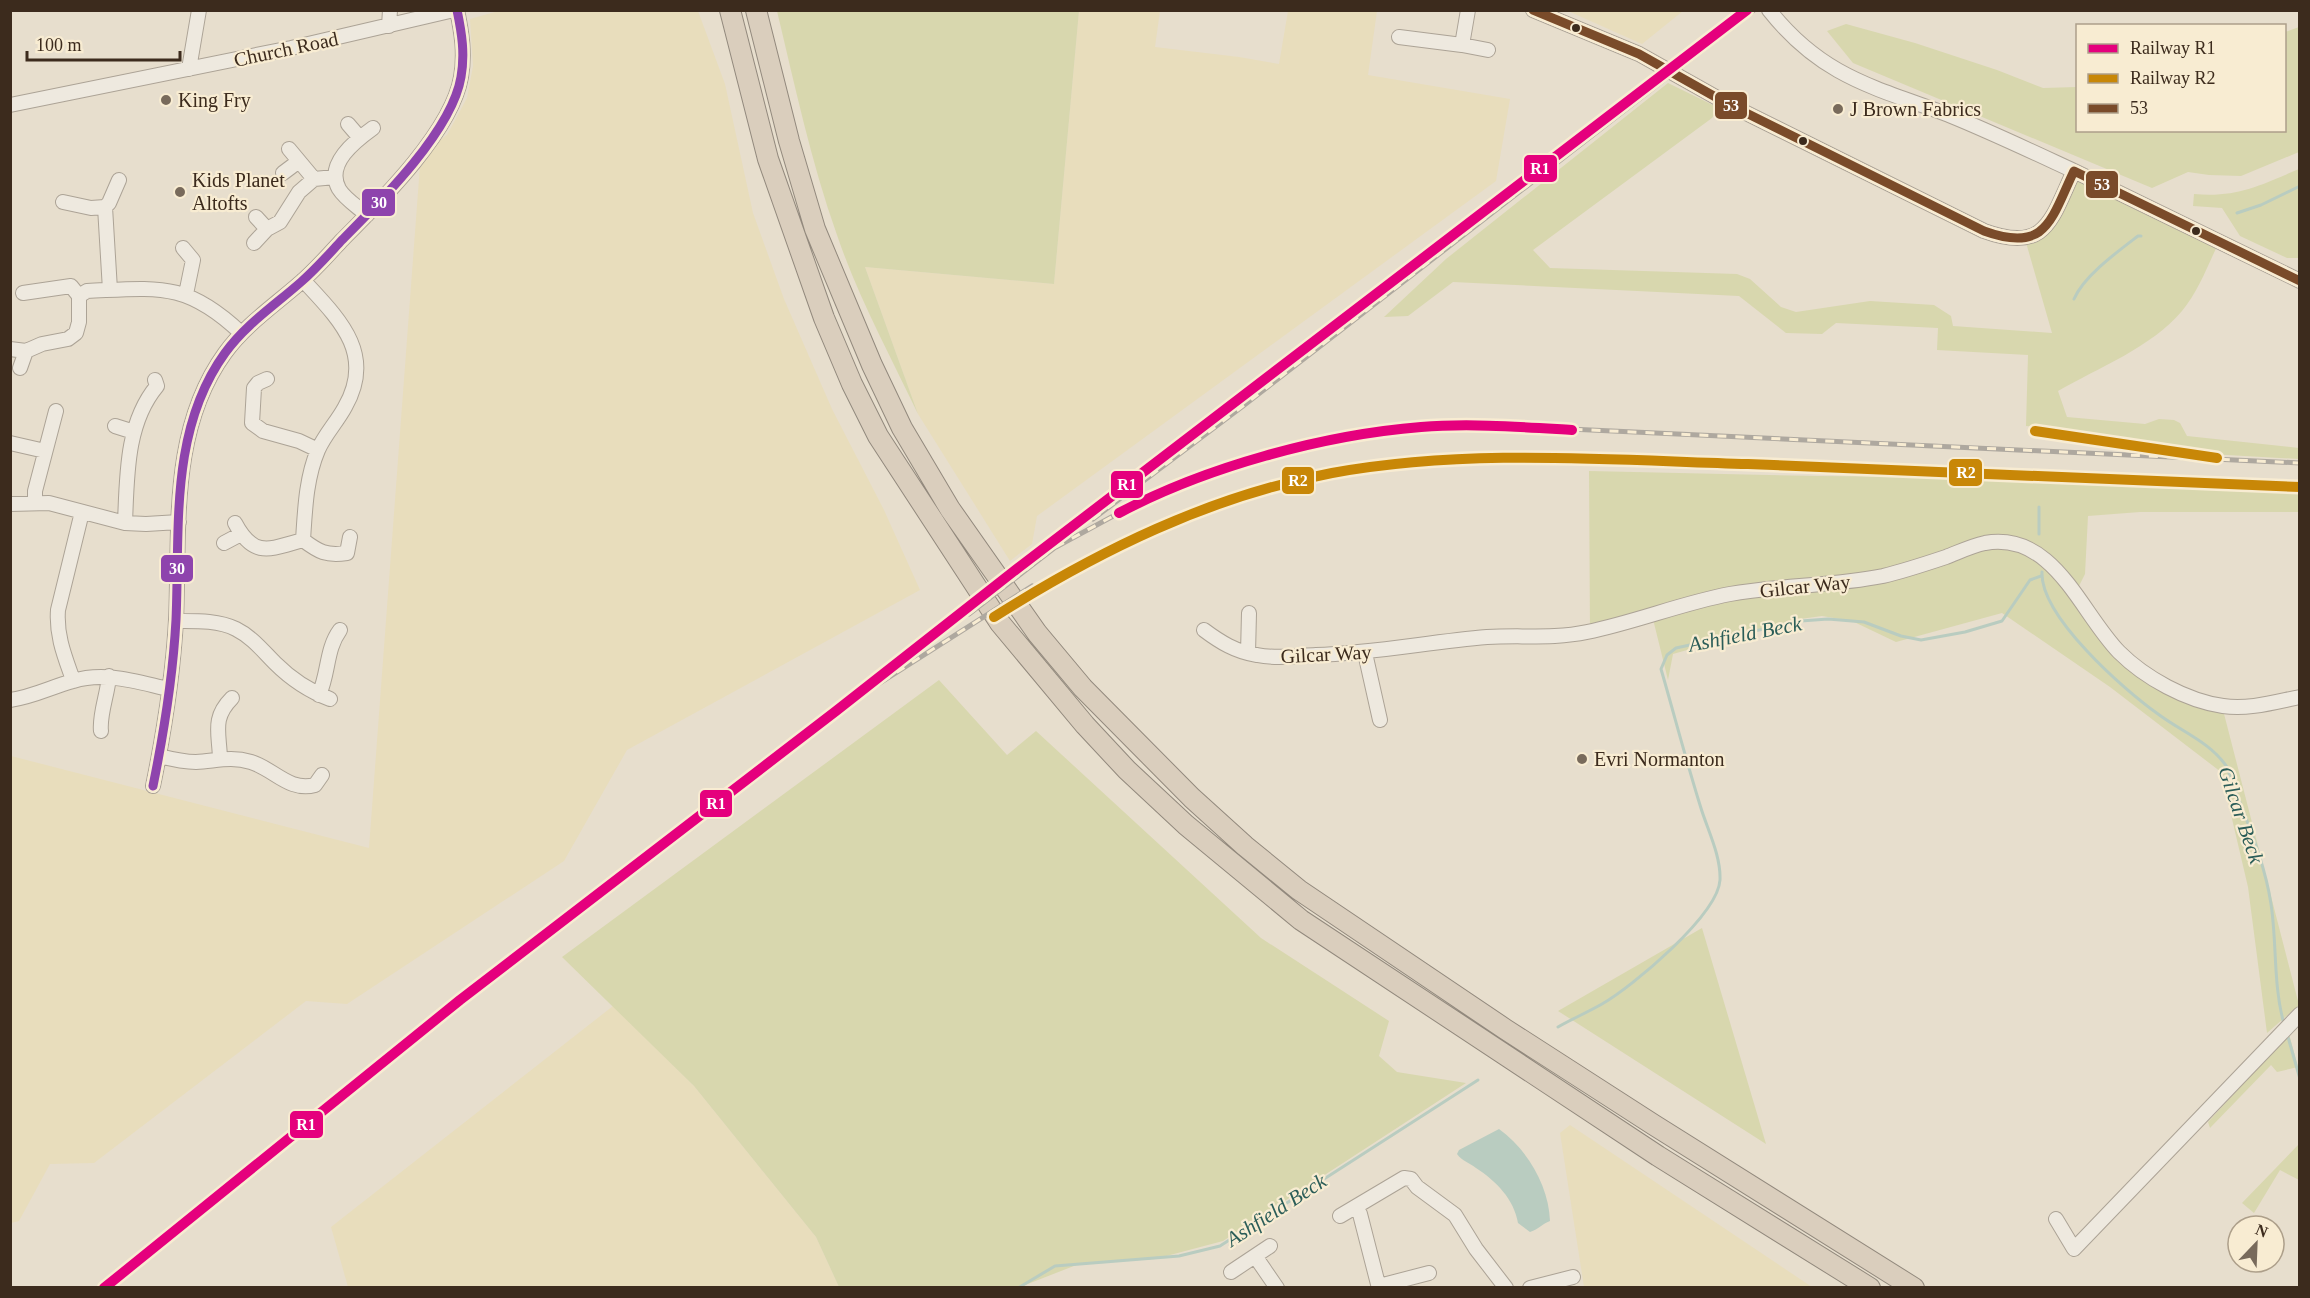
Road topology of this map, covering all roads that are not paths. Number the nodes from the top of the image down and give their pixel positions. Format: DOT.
graph roads {
  1 [pos="199,10"];
  2 [pos="390,10"];
  3 [pos="456,10"];
  4 [pos="730,10"];
  5 [pos="756,10"];
  6 [pos="1468,10"];
  7 [pos="1533,10"];
  8 [pos="1769,10"];
  9 [pos="389,26"];
  10 [pos="1399,37"];
  11 [pos="1462,45"];
  12 [pos="1488,50"];
  13 [pos="189,69"];
  14 [pos="10,105"];
  15 [pos="348,124"];
  16 [pos="373,128"];
  17 [pos="360,138"];
  18 [pos="289,149"];
  19 [pos="298,161"];
  20 [pos="2074,171"];
  21 [pos="283,173"];
  22 [pos="335,177"];
  23 [pos="314,179"];
  24 [pos="119,180"];
  25 [pos="63,202"];
  26 [pos="105,207"];
  27 [pos="367,215"];
  28 [pos="256,217"];
  29 [pos="267,229"];
  30 [pos="254,243"];
  31 [pos="190,250"];
  32 [pos="303,280"];
  33 [pos="2300,281"];
  34 [pos="110,290"];
  35 [pos="23,293"];
  36 [pos="186,294"];
  37 [pos="79,296"];
  38 [pos="241,333"];
  39 [pos="10,349"];
  40 [pos="26,351"];
  41 [pos="20,368"];
  42 [pos="258,379"];
  43 [pos="159,385"];
  44 [pos="56,411"];
  45 [pos="252,423"];
  46 [pos="114,426"];
  47 [pos="134,432"];
  48 [pos="242,434"];
  49 [pos="10,443"];
  50 [pos="318,450"];
  51 [pos="45,451"];
  52 [pos="35,503"];
  53 [pos="10,504"];
  54 [pos="82,512"];
  55 [pos="178,522"];
  56 [pos="125,523"];
  57 [pos="350,537"];
  58 [pos="303,540"];
  59 [pos="224,543"];
  60 [pos="1250,613"];
  61 [pos="176,621"];
  62 [pos="339,630"];
  63 [pos="1204,630"];
  64 [pos="1248,653"];
  65 [pos="1365,653"];
  66 [pos="110,676"];
  67 [pos="73,680"];
  68 [pos="169,689"];
  69 [pos="2300,697"];
  70 [pos="232,698"];
  71 [pos="10,700"];
  72 [pos="1380,720"];
  73 [pos="101,731"];
  74 [pos="159,756"];
  75 [pos="220,758"];
  76 [pos="318,784"];
  77 [pos="153,786"];
  78 [pos="2300,1014"];
  79 [pos="1658,1156"];
  80 [pos="1356,1207"];
  81 [pos="1340,1216"];
  82 [pos="2056,1219"];
  83 [pos="1270,1246"];
  84 [pos="1255,1256"];
  85 [pos="1231,1272"];
  86 [pos="1429,1273"];
  87 [pos="1573,1277"];
  88 [pos="1379,1286"];
  89 [pos="1277,1287"];
  90 [pos="1506,1287"];
  91 [pos="1530,1287"];
  92 [pos="1846,1287"];
  93 [pos="1870,1287"];
  94 [pos="1914,1287"];
  1 -- 13 [label="street"];
  2 -- 9 [label="street"];
  3 -- 9 [label="street, Church Road"];
  3 -- 27 [label="street"];
  4 -- 79 [label="highway"];
  5 -- 94 [label="highway"];
  6 -- 11 [label="street"];
  7 -- 20 [label="street"];
  8 -- 20 [label="street"];
  9 -- 13 [label="street, Church Road"];
  10 -- 11 [label="street"];
  11 -- 12 [label="street"];
  13 -- 14 [label="street, Church Road"];
  15 -- 17 [label="street"];
  16 -- 17 [label="street"];
  17 -- 22 [label="street"];
  18 -- 19 [label="street"];
  19 -- 21 [label="street"];
  19 -- 23 [label="street"];
  20 -- 33 [label="street"];
  22 -- 23 [label="street"];
  22 -- 27 [label="street"];
  23 -- 29 [label="street"];
  24 -- 26 [label="street"];
  25 -- 26 [label="street"];
  26 -- 34 [label="street"];
  27 -- 32 [label="street"];
  28 -- 29 [label="street"];
  29 -- 30 [label="street"];
  31 -- 36 [label="street"];
  32 -- 38 [label="street"];
  32 -- 50 [label="street"];
  34 -- 36 [label="street"];
  34 -- 37 [label="street"];
  35 -- 37 [label="street"];
  36 -- 38 [label="street"];
  37 -- 40 [label="street"];
  38 -- 55 [label="street"];
  39 -- 40 [label="street"];
  40 -- 41 [label="street"];
  42 -- 45 [label="street"];
  43 -- 47 [label="street"];
  44 -- 51 [label="street"];
  45 -- 48 [label="street"];
  45 -- 50 [label="street"];
  46 -- 47 [label="street"];
  47 -- 56 [label="street"];
  49 -- 51 [label="street"];
  50 -- 58 [label="street"];
  51 -- 52 [label="street"];
  52 -- 53 [label="street"];
  52 -- 54 [label="street"];
  54 -- 56 [label="street"];
  54 -- 67 [label="street"];
  55 -- 56 [label="street"];
  55 -- 61 [label="street"];
  57 -- 58 [label="street"];
  58 -- 59 [label="street"];
  60 -- 64 [label="street"];
  61 -- 62 [label="street"];
  61 -- 68 [label="street"];
  63 -- 64 [label="street, Gilcar Way"];
  64 -- 65 [label="street, Gilcar Way"];
  65 -- 69 [label="street, Gilcar Way"];
  65 -- 72 [label="street"];
  66 -- 67 [label="street"];
  66 -- 68 [label="street"];
  66 -- 73 [label="street"];
  67 -- 71 [label="street"];
  68 -- 74 [label="street"];
  70 -- 75 [label="street"];
  74 -- 75 [label="street"];
  74 -- 77 [label="street"];
  75 -- 76 [label="street"];
  78 -- 82 [label="street"];
  79 -- 92 [label="highway"];
  79 -- 93 [label="highway"];
  80 -- 81 [label="street"];
  80 -- 88 [label="street"];
  80 -- 90 [label="street"];
  83 -- 84 [label="street"];
  84 -- 85 [label="street"];
  84 -- 89 [label="street"];
  86 -- 88 [label="street"];
  87 -- 91 [label="street"];
}
